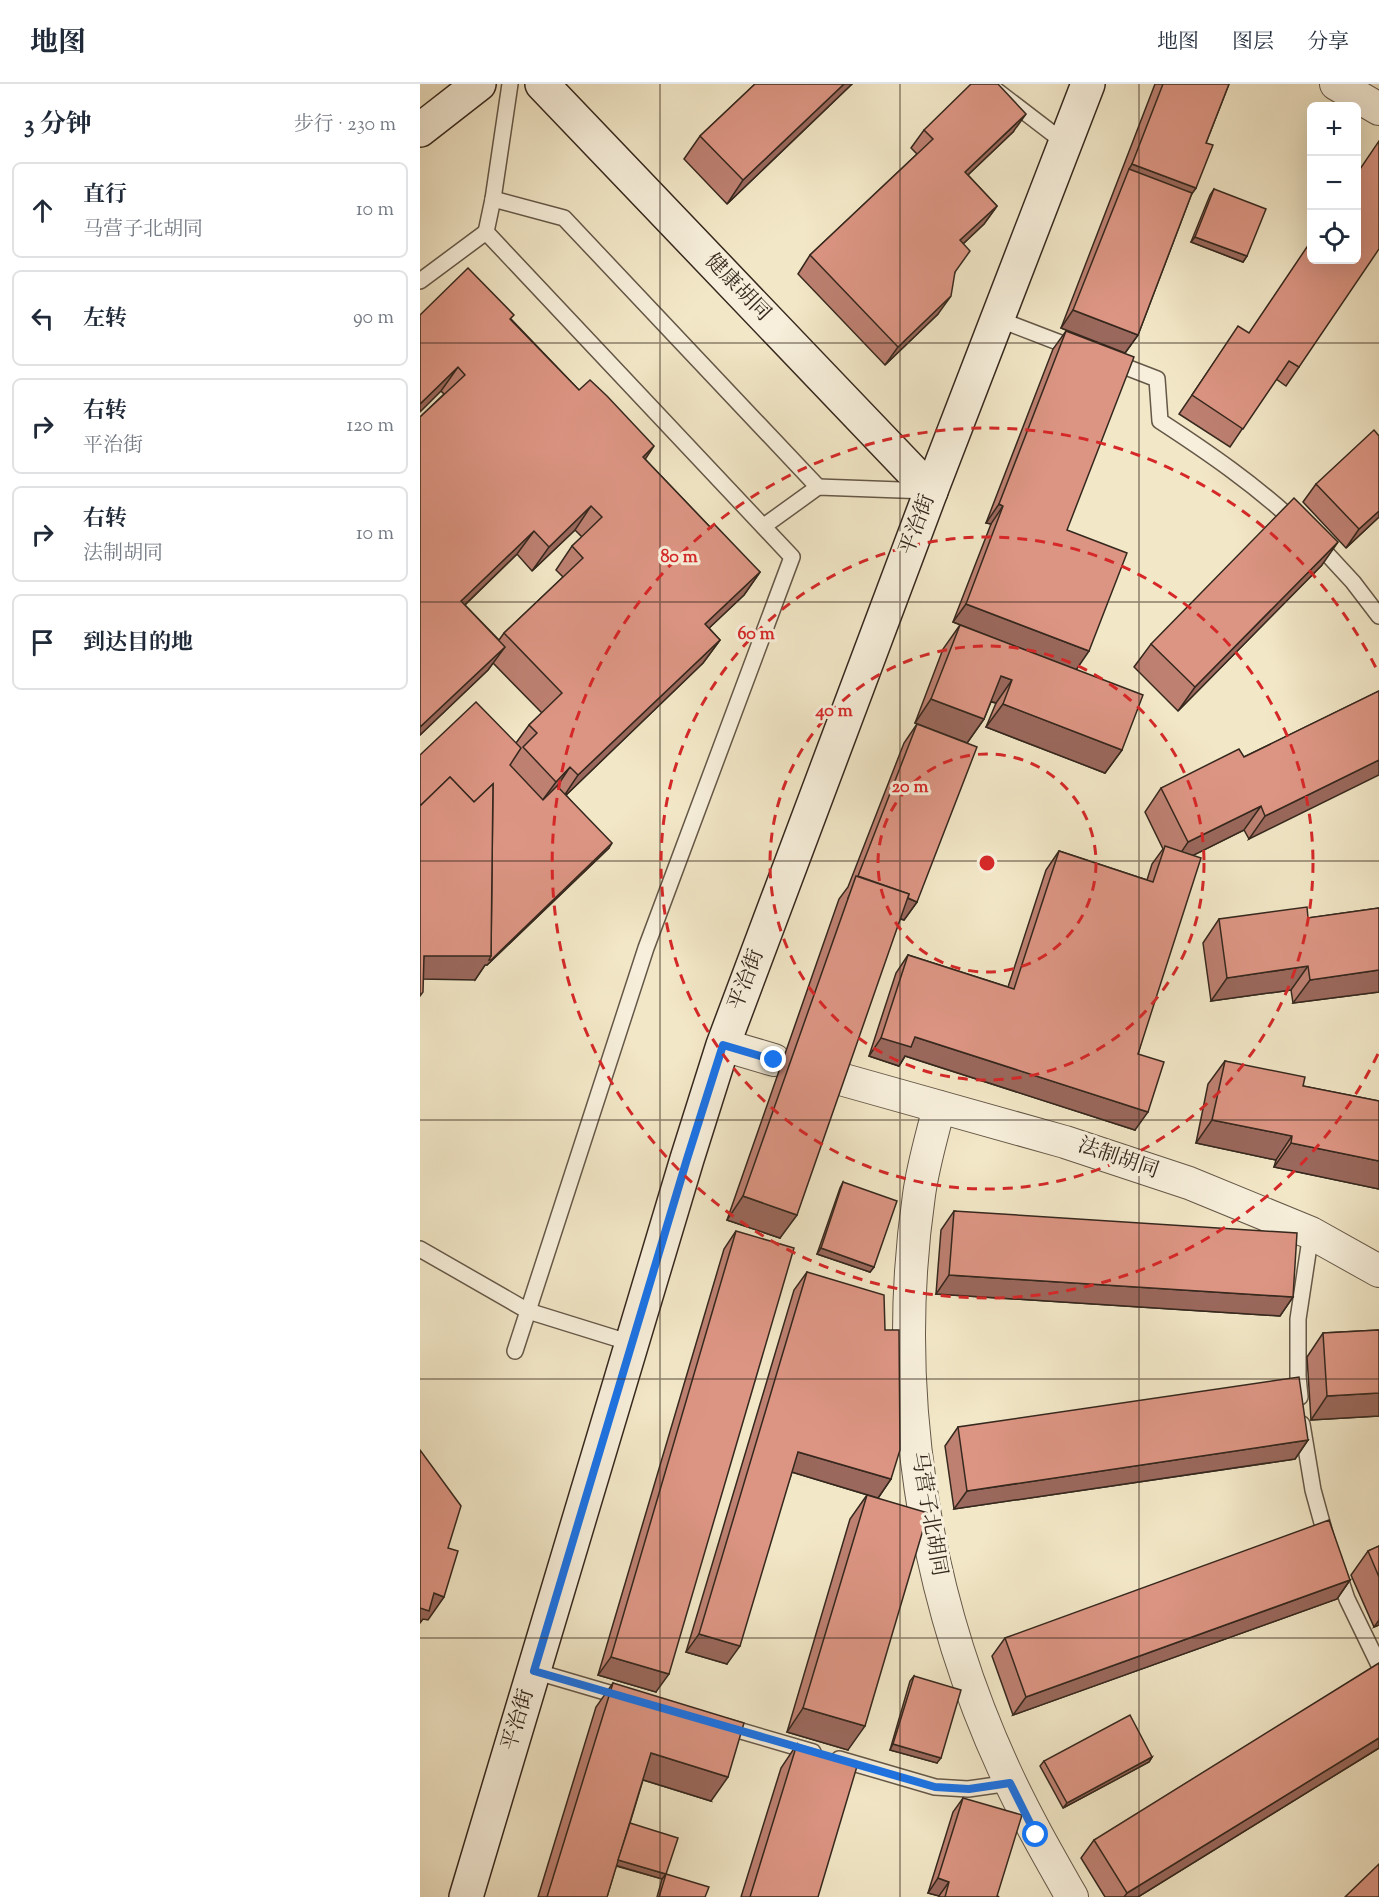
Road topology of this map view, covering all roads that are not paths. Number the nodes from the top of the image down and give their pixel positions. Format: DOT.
graph roads {
  1 [pos="479,84"];
  2 [pos="510,84"];
  3 [pos="542,84"];
  4 [pos="988,84"];
  5 [pos="1088,84"];
  6 [pos="1336,84"];
  7 [pos="1379,109"];
  8 [pos="420,130"];
  9 [pos="1065,143"];
  10 [pos="493,200"];
  11 [pos="486,232"];
  12 [pos="420,281"];
  13 [pos="998,319"];
  14 [pos="818,487"];
  15 [pos="931,491"];
  16 [pos="764,526"];
  17 [pos="1379,616"];
  18 [pos="723,1045"];
  19 [pos="774,1060"];
  20 [pos="844,1080"];
  21 [pos="939,1107"];
  22 [pos="1311,1233"];
  23 [pos="420,1249"];
  24 [pos="1379,1271"];
  25 [pos="528,1311"];
  26 [pos="631,1343"];
  27 [pos="515,1352"];
  28 [pos="1379,1665"];
  29 [pos="534,1671"];
  30 [pos="637,1701"];
  31 [pos="706,1721"];
  32 [pos="1010,1783"];
  33 [pos="466,1897"];
  34 [pos="1072,1897"];
  1 -- 8 [label="street"];
  2 -- 10 [label="lane"];
  3 -- 15 [label="street, 健康胡同"];
  4 -- 9 [label="lane"];
  5 -- 9 [label="street, 平治街"];
  6 -- 7 [label="street"];
  9 -- 13 [label="street, 平治街"];
  10 -- 11 [label="lane"];
  10 -- 14 [label="lane"];
  11 -- 12 [label="lane"];
  11 -- 16 [label="lane"];
  13 -- 15 [label="street, 平治街"];
  13 -- 17 [label="lane"];
  14 -- 15 [label="lane"];
  14 -- 16 [label="lane"];
  15 -- 18 [label="street, 平治街"];
  16 -- 25 [label="lane"];
  18 -- 19 [label="street"];
  18 -- 26 [label="street, 平治街"];
  20 -- 21 [label="street, 法制胡同"];
  21 -- 22 [label="street, 法制胡同"];
  21 -- 32 [label="street, 马营子北胡同"];
  22 -- 24 [label="street, 法制胡同"];
  22 -- 28 [label="lane"];
  23 -- 25 [label="lane"];
  25 -- 26 [label="lane"];
  25 -- 27 [label="lane"];
  26 -- 29 [label="street, 平治街"];
  29 -- 30 [label="lane"];
  29 -- 33 [label="street, 平治街"];
  31 -- 32 [label="lane"];
  32 -- 34 [label="street, 马营子北胡同"];
}
